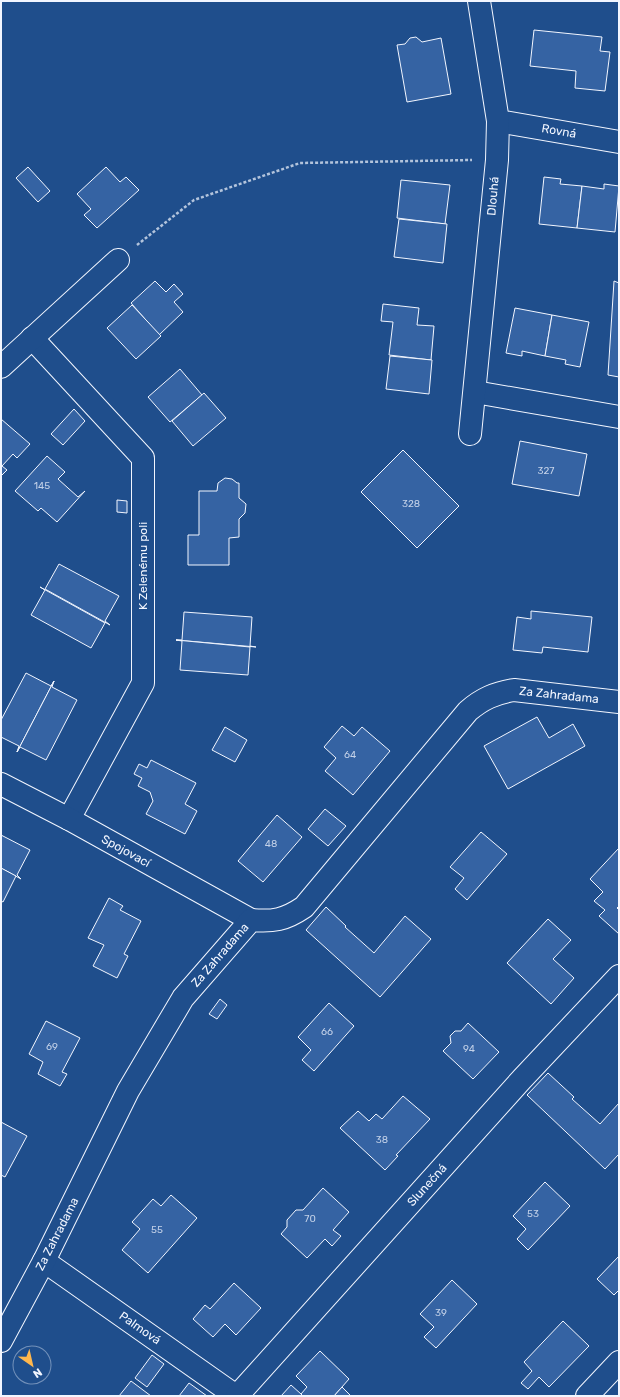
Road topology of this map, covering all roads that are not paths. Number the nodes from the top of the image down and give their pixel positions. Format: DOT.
graph roads {
  1 [pos="478,1"];
  2 [pos="498,120"];
  3 [pos="619,142"];
  4 [pos="118,260"];
  5 [pos="32,338"];
  6 [pos="1,367"];
  7 [pos="475,392"];
  8 [pos="619,417"];
  9 [pos="470,434"];
  10 [pos="619,702"];
  11 [pos="1,784"];
  12 [pos="68,819"];
  13 [pos="251,920"];
  14 [pos="619,976"];
  15 [pos="44,1261"];
  16 [pos="1,1341"];
  17 [pos="619,1362"];
  18 [pos="237,1396"];
  19 [pos="587,1396"];
  1 -- 2 [label="street, Dlouhá"];
  2 -- 3 [label="street, Rovná"];
  2 -- 7 [label="street, Dlouhá"];
  4 -- 5 [label="street"];
  5 -- 6 [label="street"];
  5 -- 12 [label="street, K Zelenému poli"];
  7 -- 8 [label="street"];
  7 -- 9 [label="street, Dlouhá"];
  10 -- 13 [label="street, Za Zahradama"];
  11 -- 12 [label="street, Spojovací"];
  12 -- 13 [label="street, Spojovací"];
  13 -- 15 [label="street, Za Zahradama"];
  14 -- 18 [label="street, Slunečná"];
  15 -- 16 [label="street, Za Zahradama"];
  15 -- 18 [label="street, Palmová"];
  17 -- 19 [label="street"];
}
